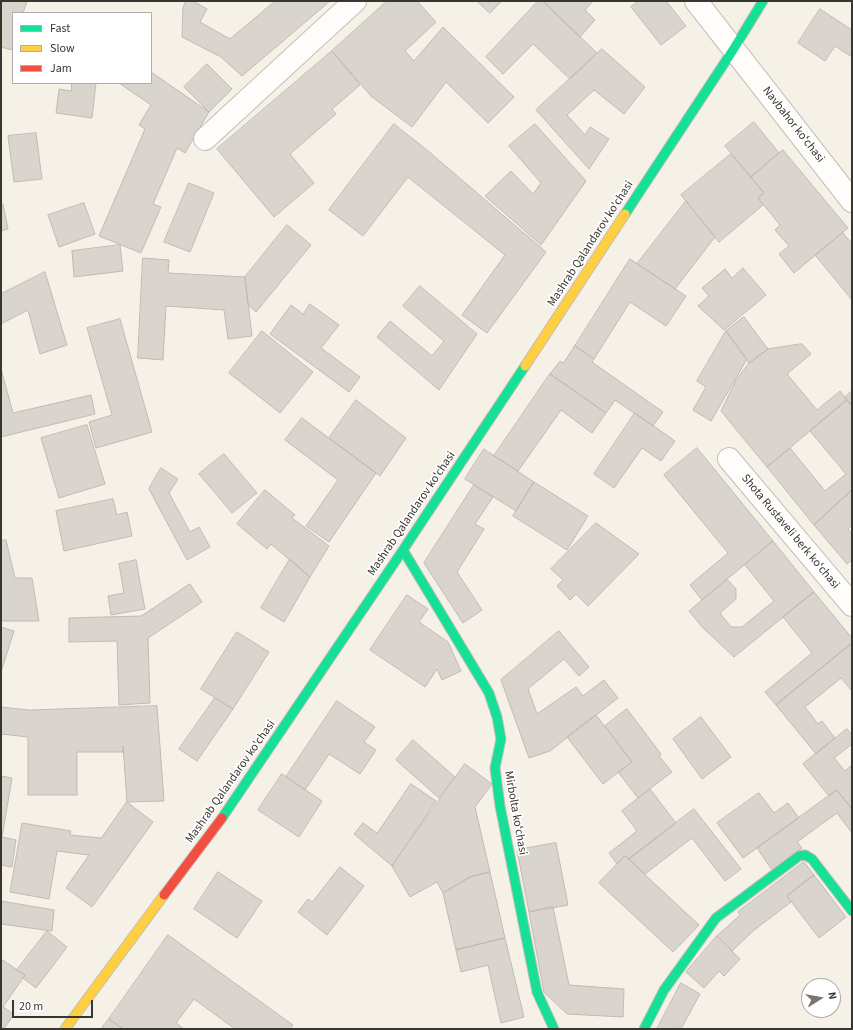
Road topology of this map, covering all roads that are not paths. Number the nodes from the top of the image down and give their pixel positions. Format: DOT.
graph roads {
  1 [pos="355,1"];
  2 [pos="696,1"];
  3 [pos="763,1"];
  4 [pos="733,50"];
  5 [pos="205,139"];
  6 [pos="852,201"];
  7 [pos="729,459"];
  8 [pos="403,550"];
  9 [pos="852,605"];
  10 [pos="852,911"];
  11 [pos="65,1029"];
  12 [pos="554,1029"];
  13 [pos="644,1029"];
  1 -- 5 [label="street"];
  2 -- 4 [label="street, Navbahor koʻchasi"];
  3 -- 4 [label="main road, Mashrab Qalandarov ko'chasi"];
  4 -- 6 [label="street, Navbahor koʻchasi"];
  4 -- 8 [label="main road, Mashrab Qalandarov ko'chasi"];
  7 -- 9 [label="street, Shota Rustaveli berk koʻchasi"];
  8 -- 11 [label="main road, Mashrab Qalandarov ko'chasi"];
  8 -- 12 [label="main road, Mirbolta koʻchasi"];
  10 -- 13 [label="main road"];
}
